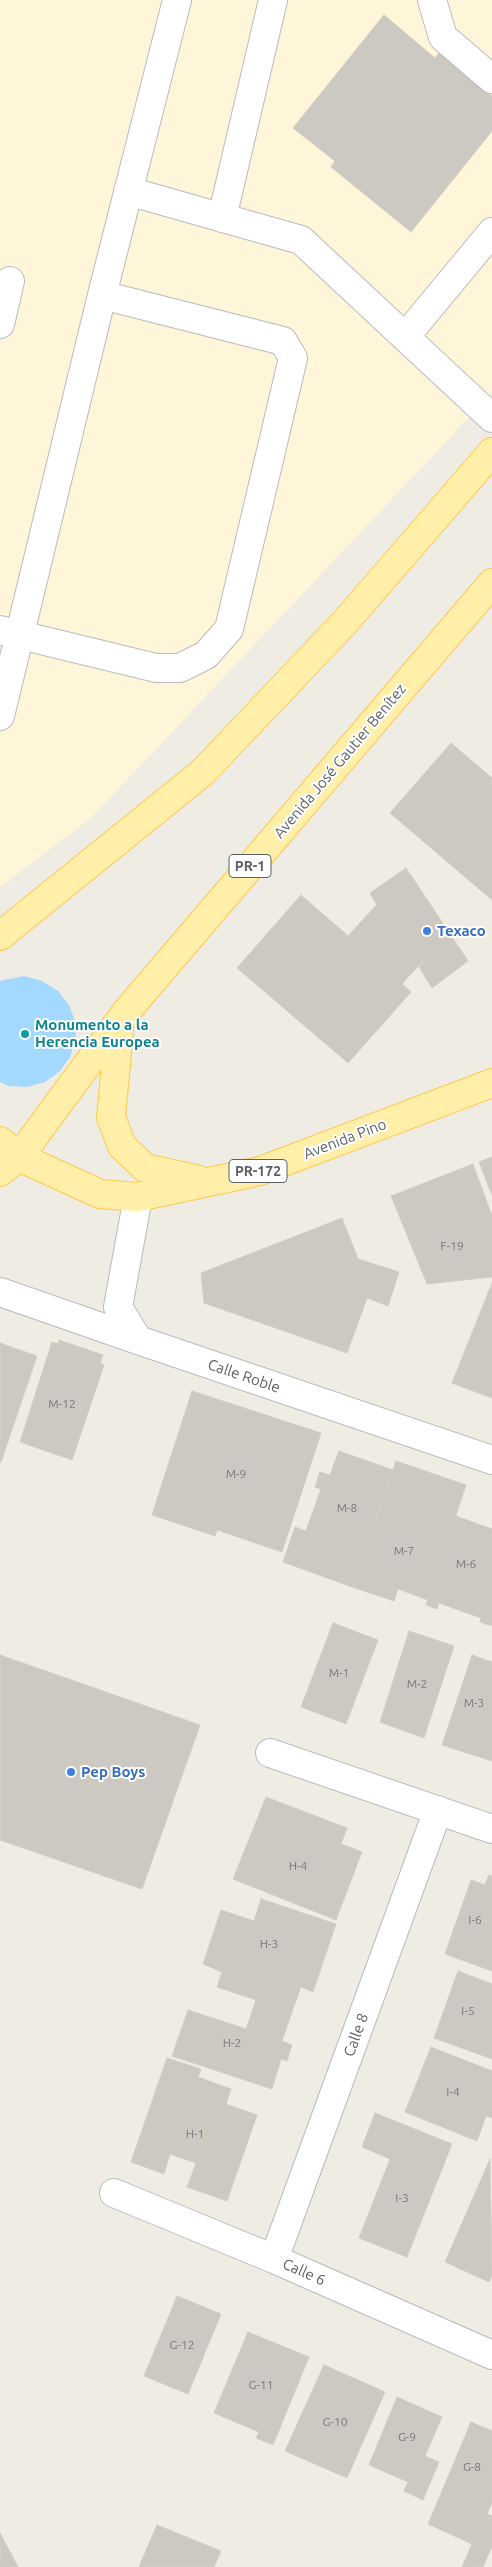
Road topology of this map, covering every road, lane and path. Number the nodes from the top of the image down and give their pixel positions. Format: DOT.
graph roads {
  1 [pos="177,0"];
  2 [pos="274,0"];
  3 [pos="432,0"];
  4 [pos="492,79"];
  5 [pos="128,191"];
  6 [pos="222,218"];
  7 [pos="492,232"];
  8 [pos="10,281"];
  9 [pos="102,295"];
  10 [pos="0,324"];
  11 [pos="405,337"];
  12 [pos="492,418"];
  13 [pos="492,452"];
  14 [pos="492,583"];
  15 [pos="10,632"];
  16 [pos="0,716"];
  17 [pos="0,936"];
  18 [pos="121,1019"];
  19 [pos="492,1083"];
  20 [pos="6,1157"];
  21 [pos="208,1182"];
  22 [pos="138,1197"];
  23 [pos="0,1292"];
  24 [pos="138,1340"];
  25 [pos="492,1460"];
  26 [pos="270,1753"];
  27 [pos="438,1810"];
  28 [pos="492,1829"];
  29 [pos="114,2193"];
  30 [pos="274,2260"];
  31 [pos="492,2355"];
  1 -- 5 [label="street"];
  2 -- 6 [label="street"];
  3 -- 4 [label="street"];
  5 -- 6 [label="street"];
  5 -- 9 [label="street"];
  6 -- 11 [label="street"];
  7 -- 11 [label="street"];
  8 -- 10 [label="street"];
  9 -- 15 [label="street"];
  9 -- 15 [label="street"];
  11 -- 12 [label="street"];
  13 -- 17 [label="main road"];
  14 -- 18 [label="main road, Avenida José Gautier Benítez / PR-1"];
  15 -- 16 [label="street"];
  18 -- 20 [label="main road, Avenida José Gautier Benítez / PR-1"];
  18 -- 21 [label="main road"];
  19 -- 21 [label="main road, Avenida Pino / PR-172"];
  20 -- 22 [label="main road, Avenida Pino / PR-172"];
  21 -- 22 [label="main road, Avenida Pino / PR-172"];
  22 -- 24 [label="street"];
  23 -- 24 [label="street, Calle Roble"];
  24 -- 25 [label="street, Calle Roble"];
  26 -- 27 [label="street"];
  27 -- 28 [label="street"];
  27 -- 30 [label="street, Calle 8"];
  29 -- 30 [label="street, Calle 6"];
  30 -- 31 [label="street, Calle 6"];
}
